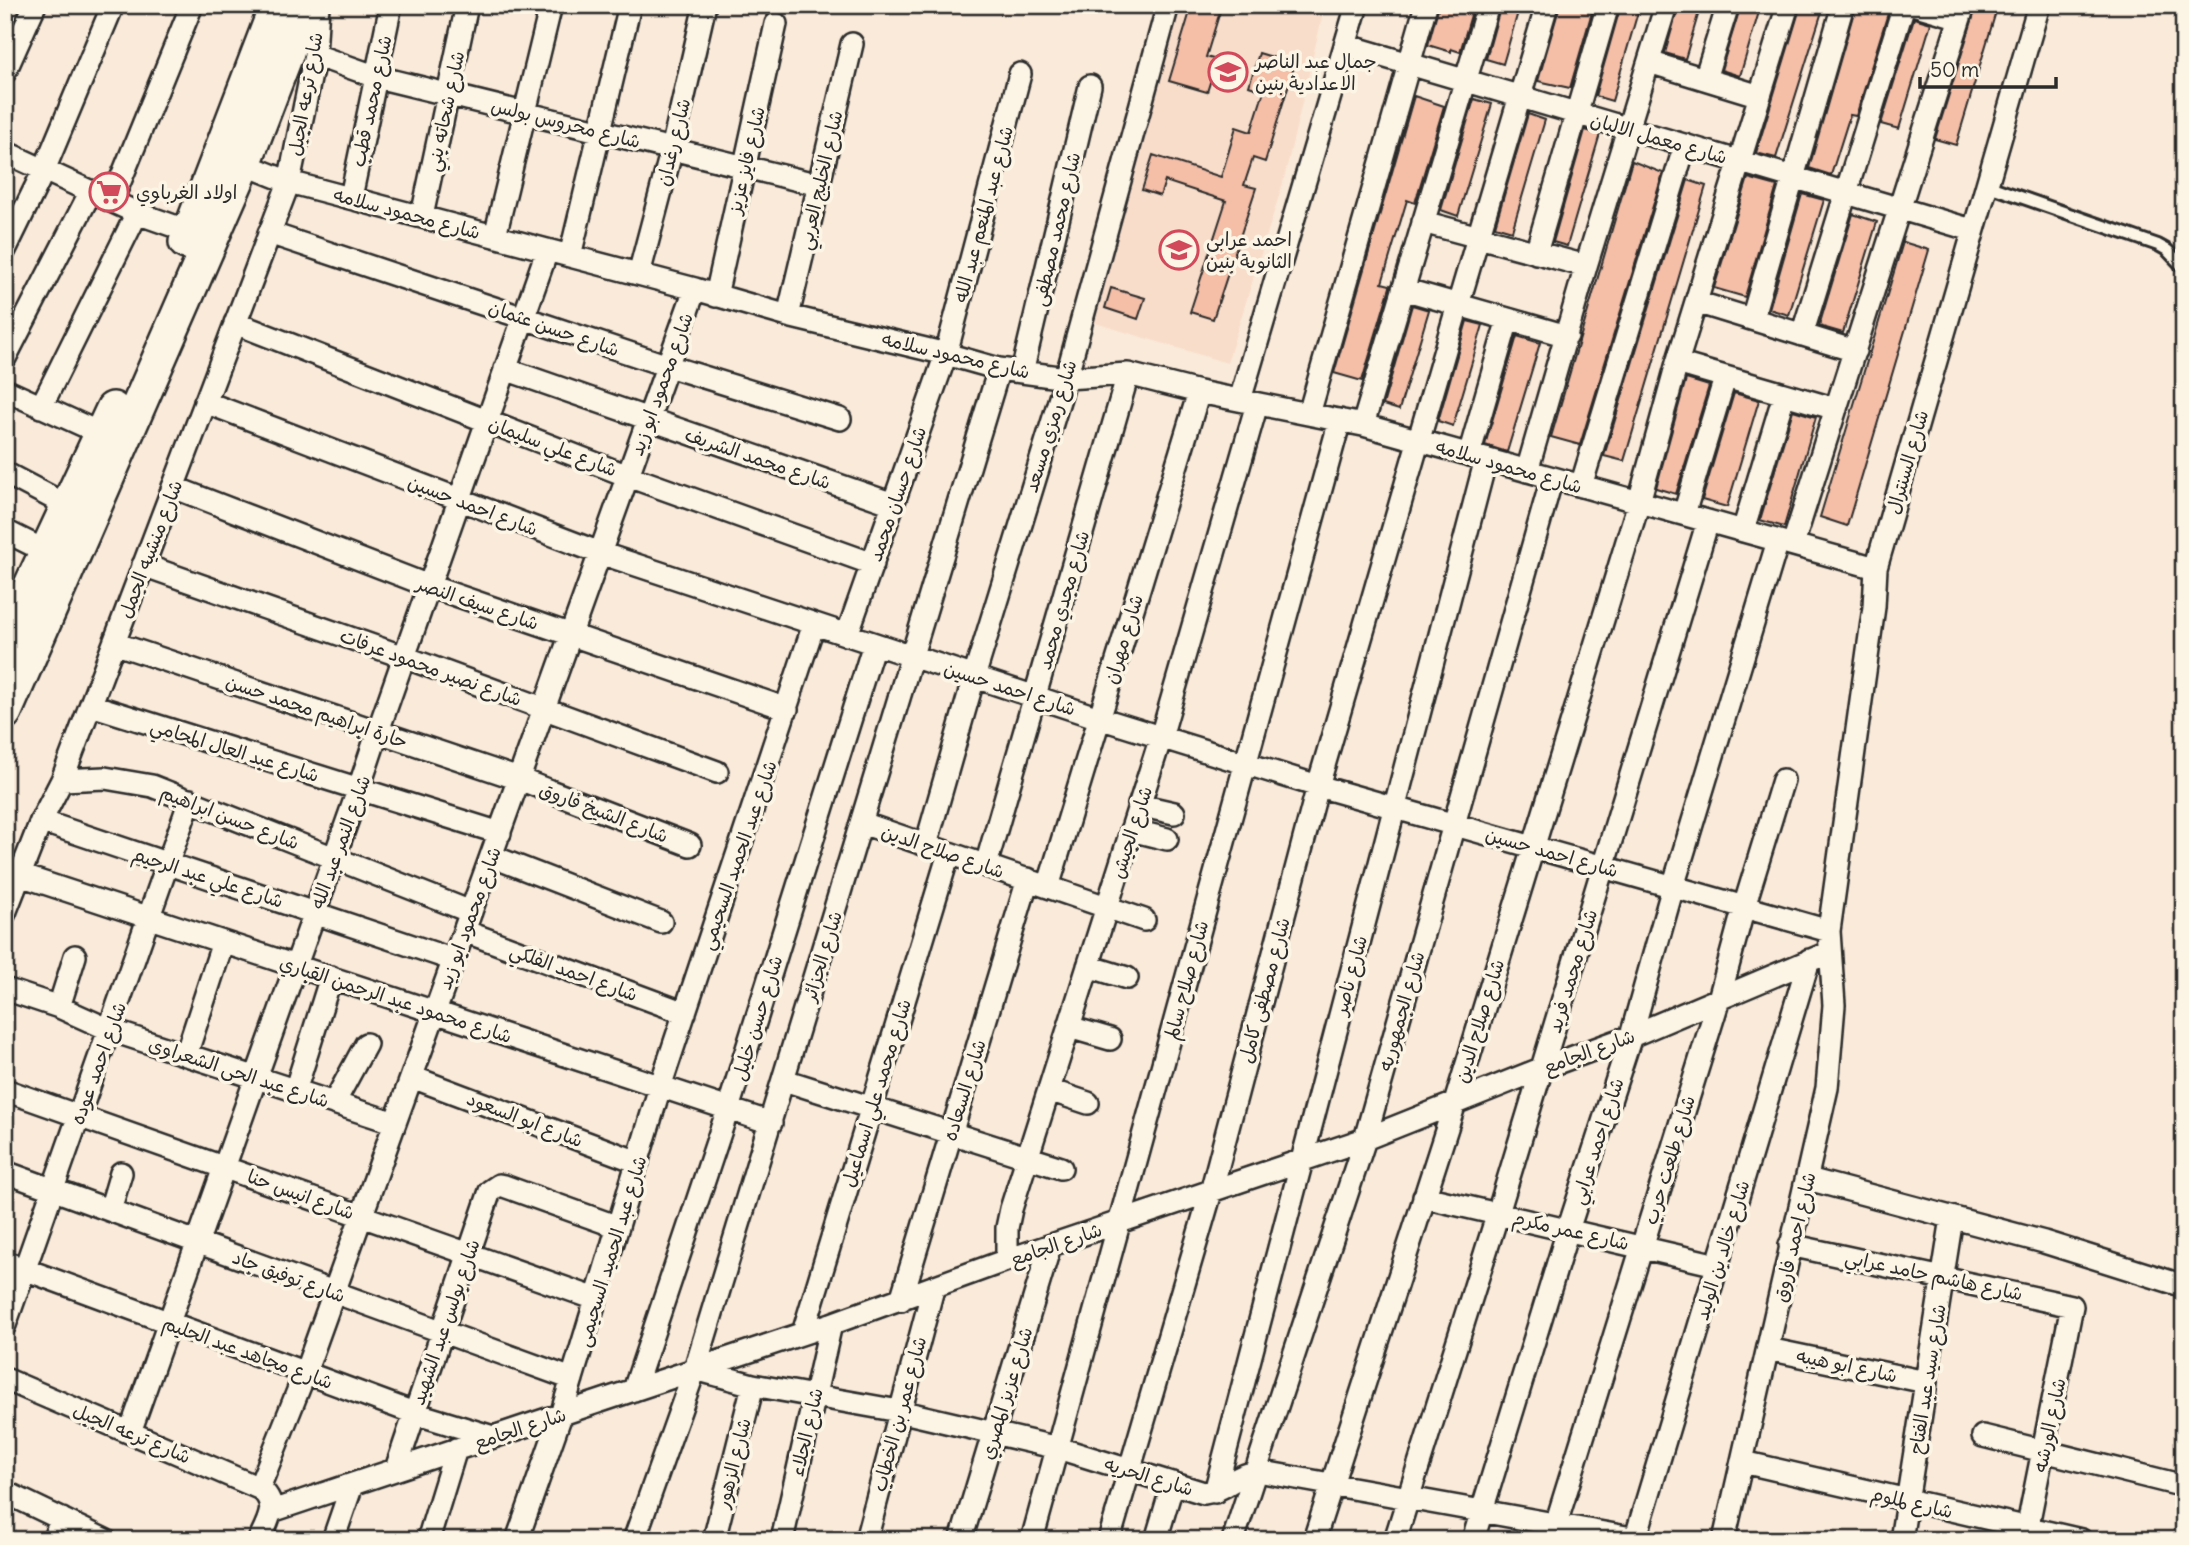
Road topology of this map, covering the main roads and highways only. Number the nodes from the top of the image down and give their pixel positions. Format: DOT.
graph roads {
  1 [pos="278,7"];
  2 [pos="13,601"];
  3 [pos="5,641"];
  4 [pos="5,712"];
  1 -- 2 [label="main road"];
  1 -- 4 [label="main road"];
  2 -- 3 [label="main road"];
}
